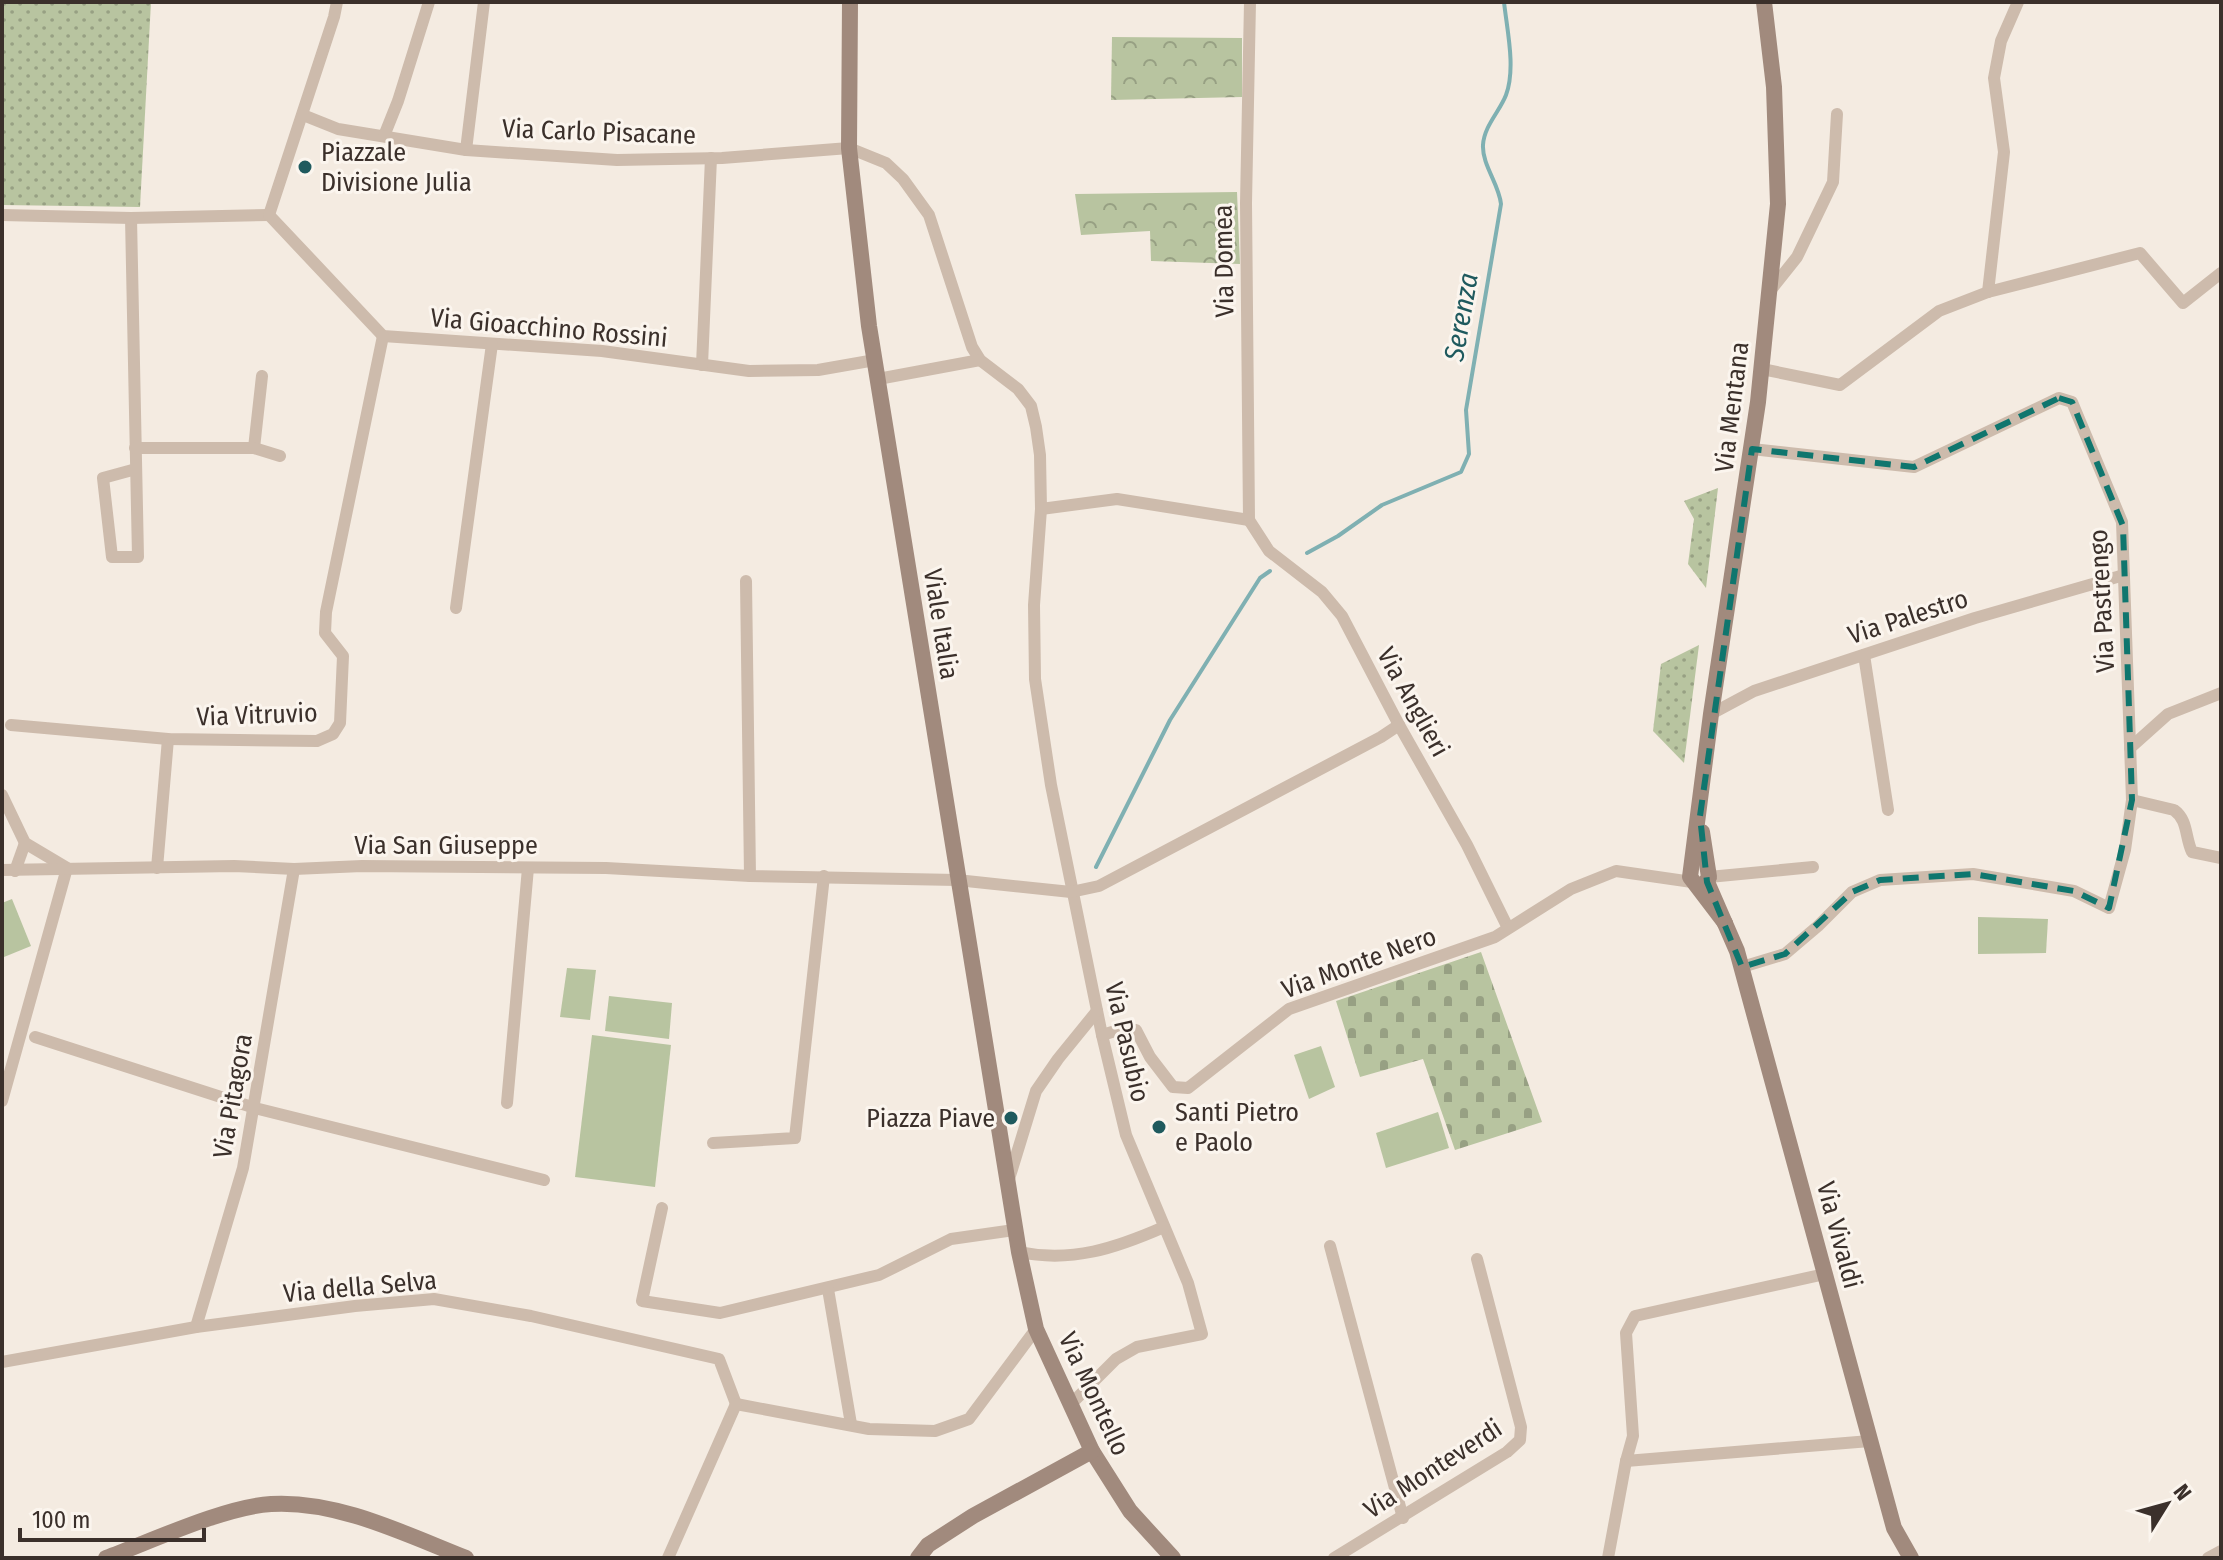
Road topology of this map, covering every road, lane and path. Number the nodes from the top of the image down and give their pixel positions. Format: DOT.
graph roads {
  1 [pos="337,2"];
  2 [pos="429,2"];
  3 [pos="484,2"];
  4 [pos="850,2"];
  5 [pos="1250,2"];
  6 [pos="1764,2"];
  7 [pos="2018,2"];
  8 [pos="1837,114"];
  9 [pos="303,115"];
  10 [pos="384,136"];
  11 [pos="849,148"];
  12 [pos="466,150"];
  13 [pos="711,158"];
  14 [pos="2,215"];
  15 [pos="269,215"];
  16 [pos="131,218"];
  17 [pos="2221,273"];
  18 [pos="1770,291"];
  19 [pos="1988,292"];
  20 [pos="383,336"];
  21 [pos="492,344"];
  22 [pos="875,360"];
  23 [pos="980,360"];
  24 [pos="702,365"];
  25 [pos="1762,369"];
  26 [pos="262,376"];
  27 [pos="878,379"];
  28 [pos="135,448"];
  29 [pos="254,448"];
  30 [pos="1752,449"];
  31 [pos="280,456"];
  32 [pos="136,469"];
  33 [pos="1041,509"];
  34 [pos="1249,520"];
  35 [pos="2124,575"];
  36 [pos="746,581"];
  37 [pos="456,608"];
  38 [pos="1864,655"];
  39 [pos="2221,693"];
  40 [pos="1711,714"];
  41 [pos="11,725"];
  42 [pos="1399,725"];
  43 [pos="168,739"];
  44 [pos="2130,748"];
  45 [pos="2,795"];
  46 [pos="2132,800"];
  47 [pos="1888,810"];
  48 [pos="25,843"];
  49 [pos="2221,858"];
  50 [pos="1813,867"];
  51 [pos="67,868"];
  52 [pos="157,868"];
  53 [pos="528,868"];
  54 [pos="294,869"];
  55 [pos="8,870"];
  56 [pos="750,876"];
  57 [pos="824,876"];
  58 [pos="1699,877"];
  59 [pos="957,880"];
  60 [pos="1071,892"];
  61 [pos="1508,928"];
  62 [pos="1742,967"];
  63 [pos="1097,1011"];
  64 [pos="1102,1035"];
  65 [pos="35,1037"];
  66 [pos="2,1101"];
  67 [pos="507,1103"];
  68 [pos="255,1108"];
  69 [pos="713,1143"];
  70 [pos="544,1180"];
  71 [pos="1007,1185"];
  72 [pos="662,1208"];
  73 [pos="1164,1227"];
  74 [pos="1014,1230"];
  75 [pos="1330,1246"];
  76 [pos="1019,1252"];
  77 [pos="1477,1259"];
  78 [pos="1825,1274"];
  79 [pos="828,1289"];
  80 [pos="196,1327"];
  81 [pos="1036,1329"];
  82 [pos="2,1362"];
  83 [pos="736,1404"];
  84 [pos="1070,1405"];
  85 [pos="851,1424"];
  86 [pos="1870,1441"];
  87 [pos="1092,1451"];
  88 [pos="1626,1461"];
  89 [pos="1403,1518"];
  90 [pos="2221,1551"];
  91 [pos="131,1554"];
  92 [pos="106,1558"];
  93 [pos="466,1558"];
  94 [pos="668,1558"];
  95 [pos="918,1558"];
  96 [pos="1173,1558"];
  97 [pos="1334,1558"];
  98 [pos="1608,1558"];
  99 [pos="1911,1558"];
  100 [pos="2208,1558"];
  1 -- 9 [label="street"];
  2 -- 10 [label="street"];
  3 -- 12 [label="street"];
  4 -- 11 [label="street, Viale Italia"];
  5 -- 34 [label="street, Via Domea"];
  6 -- 18 [label="street, Via Mentana"];
  7 -- 19 [label="street"];
  8 -- 18 [label="street"];
  9 -- 10 [label="street, Via Carlo Pisacane"];
  9 -- 15 [label="street"];
  10 -- 12 [label="street, Via Carlo Pisacane"];
  11 -- 13 [label="street, Via Carlo Pisacane"];
  11 -- 22 [label="street, Viale Italia"];
  11 -- 23 [label="street"];
  12 -- 13 [label="street, Via Carlo Pisacane"];
  13 -- 24 [label="street"];
  14 -- 16 [label="street"];
  15 -- 16 [label="street"];
  15 -- 20 [label="street"];
  16 -- 28 [label="street"];
  17 -- 19 [label="street"];
  18 -- 25 [label="street, Via Mentana"];
  19 -- 25 [label="street"];
  20 -- 21 [label="street, Via Gioacchino Rossini"];
  20 -- 43 [label="street, Via Vitruvio"];
  21 -- 24 [label="street, Via Gioacchino Rossini"];
  21 -- 37 [label="street"];
  22 -- 24 [label="street, Via Gioacchino Rossini"];
  22 -- 27 [label="street, Viale Italia"];
  23 -- 27 [label="street"];
  23 -- 33 [label="street, Via Pasubio"];
  25 -- 30 [label="street, Via Mentana"];
  26 -- 29 [label="street"];
  27 -- 59 [label="street, Viale Italia"];
  28 -- 29 [label="street"];
  28 -- 32 [label="street"];
  29 -- 31 [label="street"];
  30 -- 35 [label="street, Via Pastrengo"];
  30 -- 40 [label="street, Via Mentana"];
  32 -- 32 [label="street"];
  33 -- 34 [label="street"];
  33 -- 60 [label="street, Via Pasubio"];
  34 -- 42 [label="street, Via Anglieri"];
  35 -- 38 [label="street, Via Palestro"];
  35 -- 44 [label="street, Via Pastrengo"];
  36 -- 56 [label="street"];
  38 -- 40 [label="street, Via Palestro"];
  38 -- 47 [label="street"];
  39 -- 44 [label="street"];
  40 -- 58 [label="street, Via Mentana"];
  41 -- 43 [label="street, Via Vitruvio"];
  42 -- 60 [label="street"];
  42 -- 61 [label="street, Via Anglieri"];
  43 -- 52 [label="street"];
  44 -- 46 [label="street, Via Pastrengo"];
  45 -- 48 [label="street"];
  46 -- 49 [label="street"];
  46 -- 62 [label="street, Via Pastrengo"];
  48 -- 51 [label="street"];
  48 -- 55 [label="street"];
  50 -- 58 [label="street, Via Monte Nero"];
  51 -- 52 [label="street, Via San Giuseppe"];
  51 -- 55 [label="street, Via San Giuseppe"];
  51 -- 66 [label="street"];
  52 -- 54 [label="street, Via San Giuseppe"];
  53 -- 54 [label="street, Via San Giuseppe"];
  53 -- 56 [label="street, Via San Giuseppe"];
  53 -- 67 [label="street"];
  54 -- 68 [label="street, Via Pitagora"];
  56 -- 57 [label="street, Via San Giuseppe"];
  57 -- 59 [label="street, Via San Giuseppe"];
  57 -- 69 [label="street"];
  58 -- 61 [label="street, Via Monte Nero"];
  58 -- 62 [label="street, Via Vivaldi"];
  59 -- 60 [label="street, Via San Giuseppe"];
  59 -- 71 [label="street, Viale Italia"];
  60 -- 63 [label="street, Via Pasubio"];
  61 -- 64 [label="street, Via Monte Nero"];
  62 -- 78 [label="street, Via Vivaldi"];
  63 -- 64 [label="street, Via Pasubio"];
  63 -- 71 [label="street"];
  64 -- 73 [label="street, Via Pasubio"];
  65 -- 68 [label="street"];
  68 -- 70 [label="street"];
  68 -- 80 [label="street, Via Pitagora"];
  71 -- 74 [label="street"];
  72 -- 79 [label="street"];
  73 -- 76 [label="street"];
  73 -- 84 [label="street, Via Pasubio"];
  74 -- 76 [label="street, Via Montello"];
  74 -- 79 [label="street"];
  75 -- 89 [label="street"];
  76 -- 81 [label="street, Via Montello"];
  77 -- 89 [label="street, Via Monteverdi"];
  78 -- 86 [label="street, Via Vivaldi"];
  78 -- 88 [label="street"];
  79 -- 85 [label="street"];
  80 -- 82 [label="street, Via della Selva"];
  80 -- 83 [label="street, Via della Selva"];
  81 -- 84 [label="street, Via Montello"];
  81 -- 85 [label="street"];
  83 -- 85 [label="street"];
  83 -- 94 [label="street"];
  84 -- 87 [label="street, Via Montello"];
  86 -- 88 [label="street"];
  86 -- 99 [label="street, Via Vivaldi"];
  87 -- 95 [label="street"];
  87 -- 96 [label="street, Via Montello"];
  88 -- 98 [label="street"];
  89 -- 97 [label="street, Via Monteverdi"];
  90 -- 100 [label="street"];
  91 -- 92 [label="street"];
  91 -- 93 [label="street"];
}
